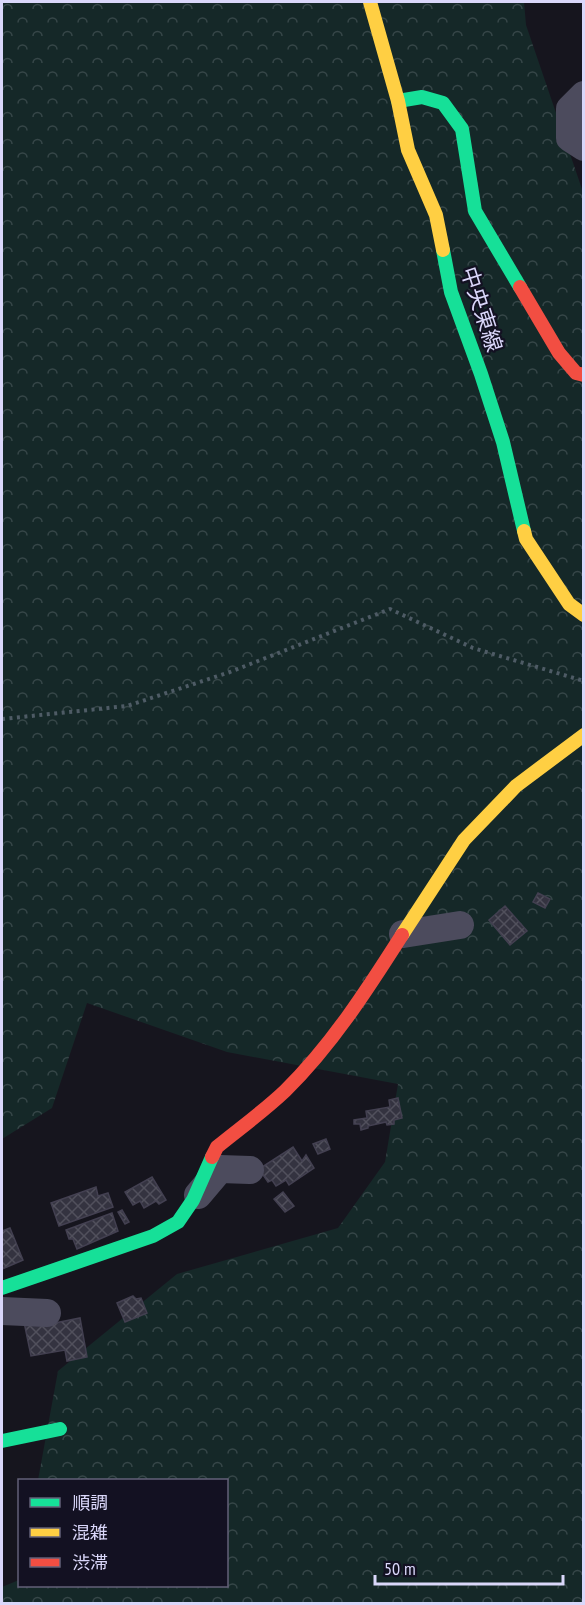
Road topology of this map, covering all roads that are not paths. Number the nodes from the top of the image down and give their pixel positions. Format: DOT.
graph roads {
  1 [pos="370,2"];
  2 [pos="584,95"];
  3 [pos="398,101"];
  4 [pos="584,147"];
  5 [pos="584,375"];
  6 [pos="584,615"];
  7 [pos="584,735"];
  8 [pos="460,925"];
  9 [pos="403,934"];
  10 [pos="250,1170"];
  11 [pos="193,1200"];
  12 [pos="2,1288"];
  13 [pos="2,1311"];
  14 [pos="47,1313"];
  15 [pos="60,1429"];
  16 [pos="2,1441"];
  1 -- 3 [label="street, 中央東線"];
  2 -- 4 [label="street"];
  3 -- 5 [label="street"];
  3 -- 6 [label="street, 中央東線"];
  7 -- 9 [label="street"];
  8 -- 9 [label="street"];
  9 -- 11 [label="street"];
  10 -- 11 [label="street"];
  11 -- 12 [label="street"];
  13 -- 14 [label="street"];
  15 -- 16 [label="street"];
}
